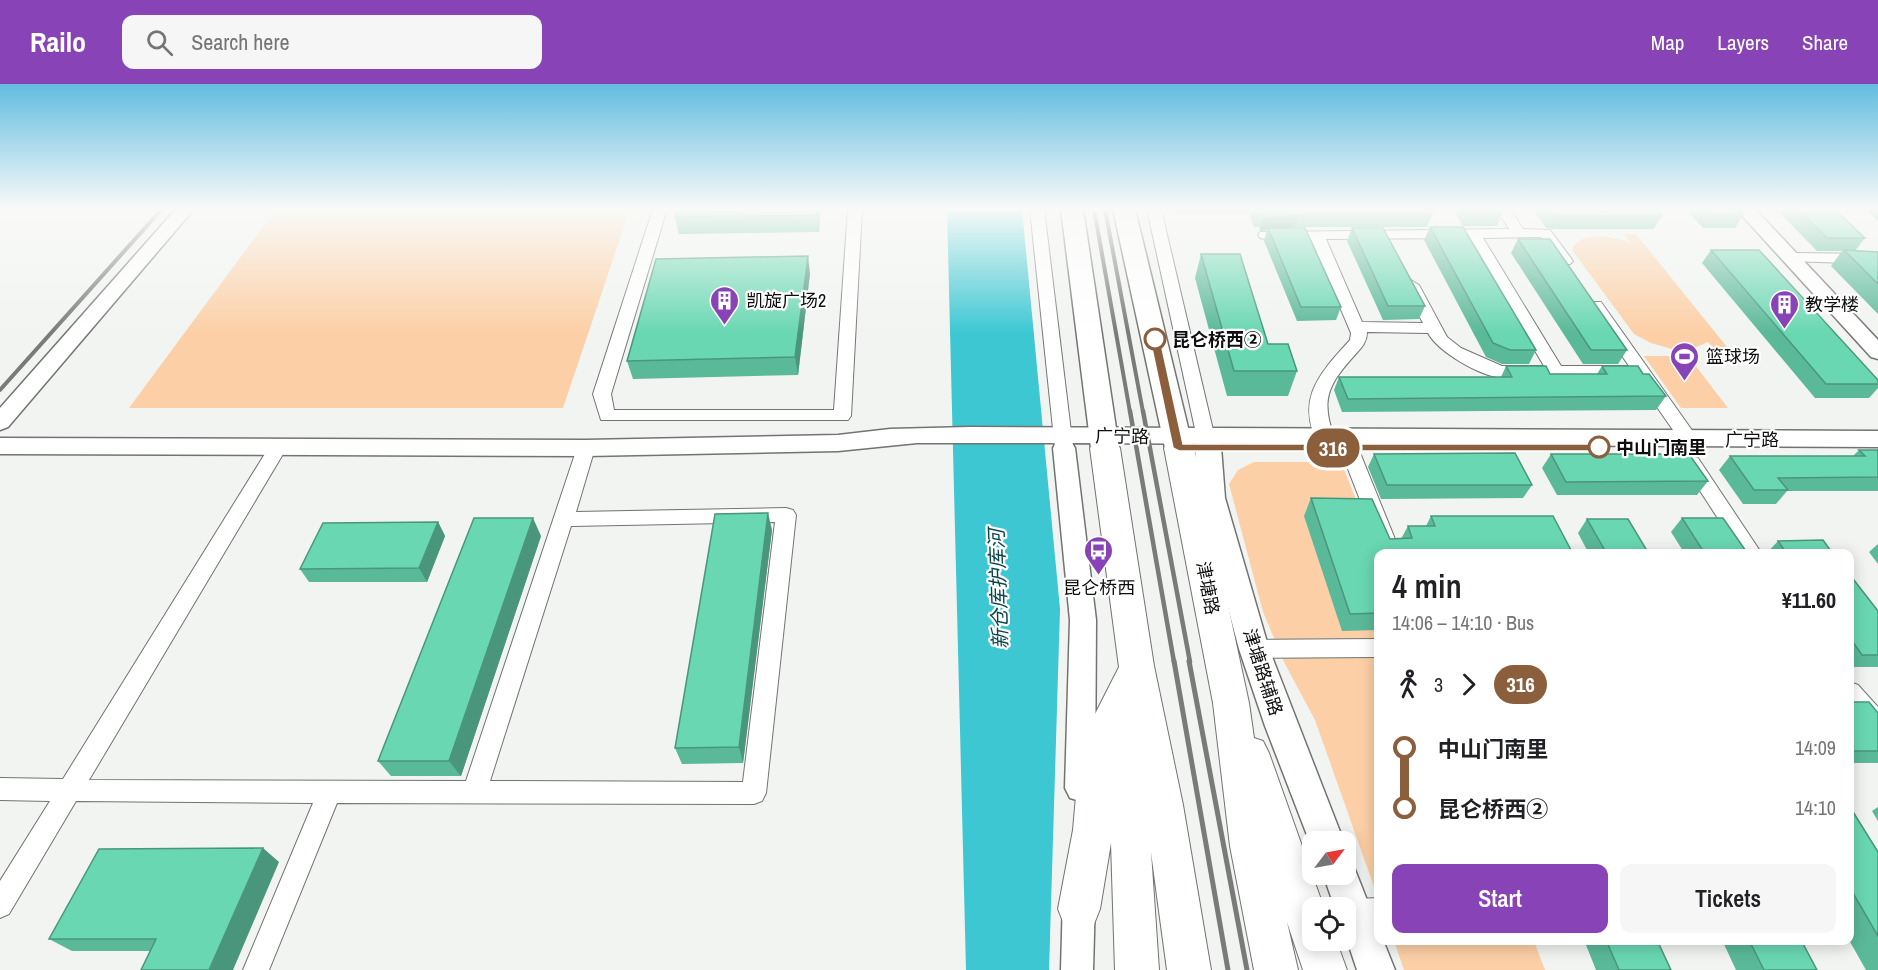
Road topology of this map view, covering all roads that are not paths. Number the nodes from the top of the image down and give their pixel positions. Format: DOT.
graph roads {
  1 [pos="149,250"];
  2 [pos="647,250"];
  3 [pos="852,250"];
  4 [pos="1040,250"];
  5 [pos="1078,250"];
  6 [pos="1136,250"];
  7 [pos="1161,250"];
  8 [pos="1324,250"];
  9 [pos="1483,250"];
  10 [pos="1557,250"];
  11 [pos="1784,250"];
  12 [pos="1791,258"];
  13 [pos="1877,260"];
  14 [pos="1401,266"];
  15 [pos="1358,327"];
  16 [pos="1434,328"];
  17 [pos="1878,352"];
  18 [pos="1642,371"];
  19 [pos="1557,373"];
  20 [pos="842,416"];
  21 [pos="0,422"];
  22 [pos="1878,439"];
  23 [pos="1057,441"];
  24 [pos="1104,442"];
  25 [pos="1192,442"];
  26 [pos="838,443"];
  27 [pos="1337,443"];
  28 [pos="1685,443"];
  29 [pos="0,446"];
  30 [pos="277,448"];
  31 [pos="586,448"];
  32 [pos="1878,449"];
  33 [pos="564,519"];
  34 [pos="1389,549"];
  35 [pos="1749,549"];
  36 [pos="1374,648"];
  37 [pos="1254,649"];
  38 [pos="1136,666"];
  39 [pos="1854,695"];
  40 [pos="1878,696"];
  41 [pos="1854,698"];
  42 [pos="1231,704"];
  43 [pos="1878,725"];
  44 [pos="0,789"];
  45 [pos="68,790"];
  46 [pos="475,791"];
  47 [pos="329,794"];
  48 [pos="1323,831"];
  49 [pos="1349,885"];
  50 [pos="1302,903"];
  51 [pos="0,904"];
  52 [pos="1079,909"];
  53 [pos="1367,911"];
  54 [pos="1318,951"];
  55 [pos="256,970"];
  56 [pos="1077,970"];
  57 [pos="1137,970"];
  58 [pos="1189,970"];
  59 [pos="1276,970"];
  60 [pos="1324,970"];
  61 [pos="1376,970"];
  1 -- 21 [label="street"];
  2 -- 20 [label="street"];
  3 -- 20 [label="street"];
  4 -- 23 [label="street"];
  5 -- 24 [label="main road"];
  6 -- 25 [label="main road, 津塘路"];
  7 -- 25 [label="street"];
  8 -- 15 [label="street"];
  9 -- 19 [label="street"];
  10 -- 18 [label="street"];
  11 -- 12 [label="street"];
  12 -- 13 [label="street"];
  12 -- 17 [label="street"];
  14 -- 16 [label="street"];
  15 -- 16 [label="street"];
  15 -- 27 [label="street"];
  16 -- 19 [label="street"];
  18 -- 19 [label="street"];
  18 -- 28 [label="street"];
  20 -- 26 [label="street"];
  22 -- 28 [label="street, 广宁路"];
  23 -- 24 [label="street, 广宁路"];
  23 -- 26 [label="street, 广宁路"];
  23 -- 52 [label="street"];
  24 -- 25 [label="street, 广宁路"];
  24 -- 38 [label="highway"];
  25 -- 27 [label="street, 广宁路"];
  25 -- 37 [label="main road, 津塘路辅路"];
  25 -- 42 [label="highway, 津塘路"];
  26 -- 31 [label="street, 广宁路"];
  27 -- 28 [label="street, 广宁路"];
  27 -- 34 [label="street"];
  28 -- 32 [label="street, 广宁路"];
  28 -- 35 [label="street"];
  29 -- 30 [label="street, 广宁路"];
  30 -- 31 [label="street, 广宁路"];
  30 -- 45 [label="street"];
  31 -- 33 [label="street"];
  33 -- 46 [label="street"];
  33 -- 46 [label="street"];
  36 -- 37 [label="street"];
  37 -- 48 [label="main road, 津塘路辅路"];
  38 -- 52 [label="highway"];
  38 -- 57 [label="highway"];
  38 -- 58 [label="highway"];
  39 -- 40 [label="street"];
  41 -- 43 [label="street"];
  42 -- 50 [label="highway"];
  42 -- 59 [label="highway, 津塘路"];
  44 -- 45 [label="street"];
  45 -- 47 [label="street"];
  45 -- 51 [label="street"];
  46 -- 47 [label="street"];
  47 -- 55 [label="street"];
  49 -- 53 [label="main road"];
  52 -- 56 [label="street"];
  53 -- 61 [label="main road"];
  54 -- 60 [label="highway"];
}
